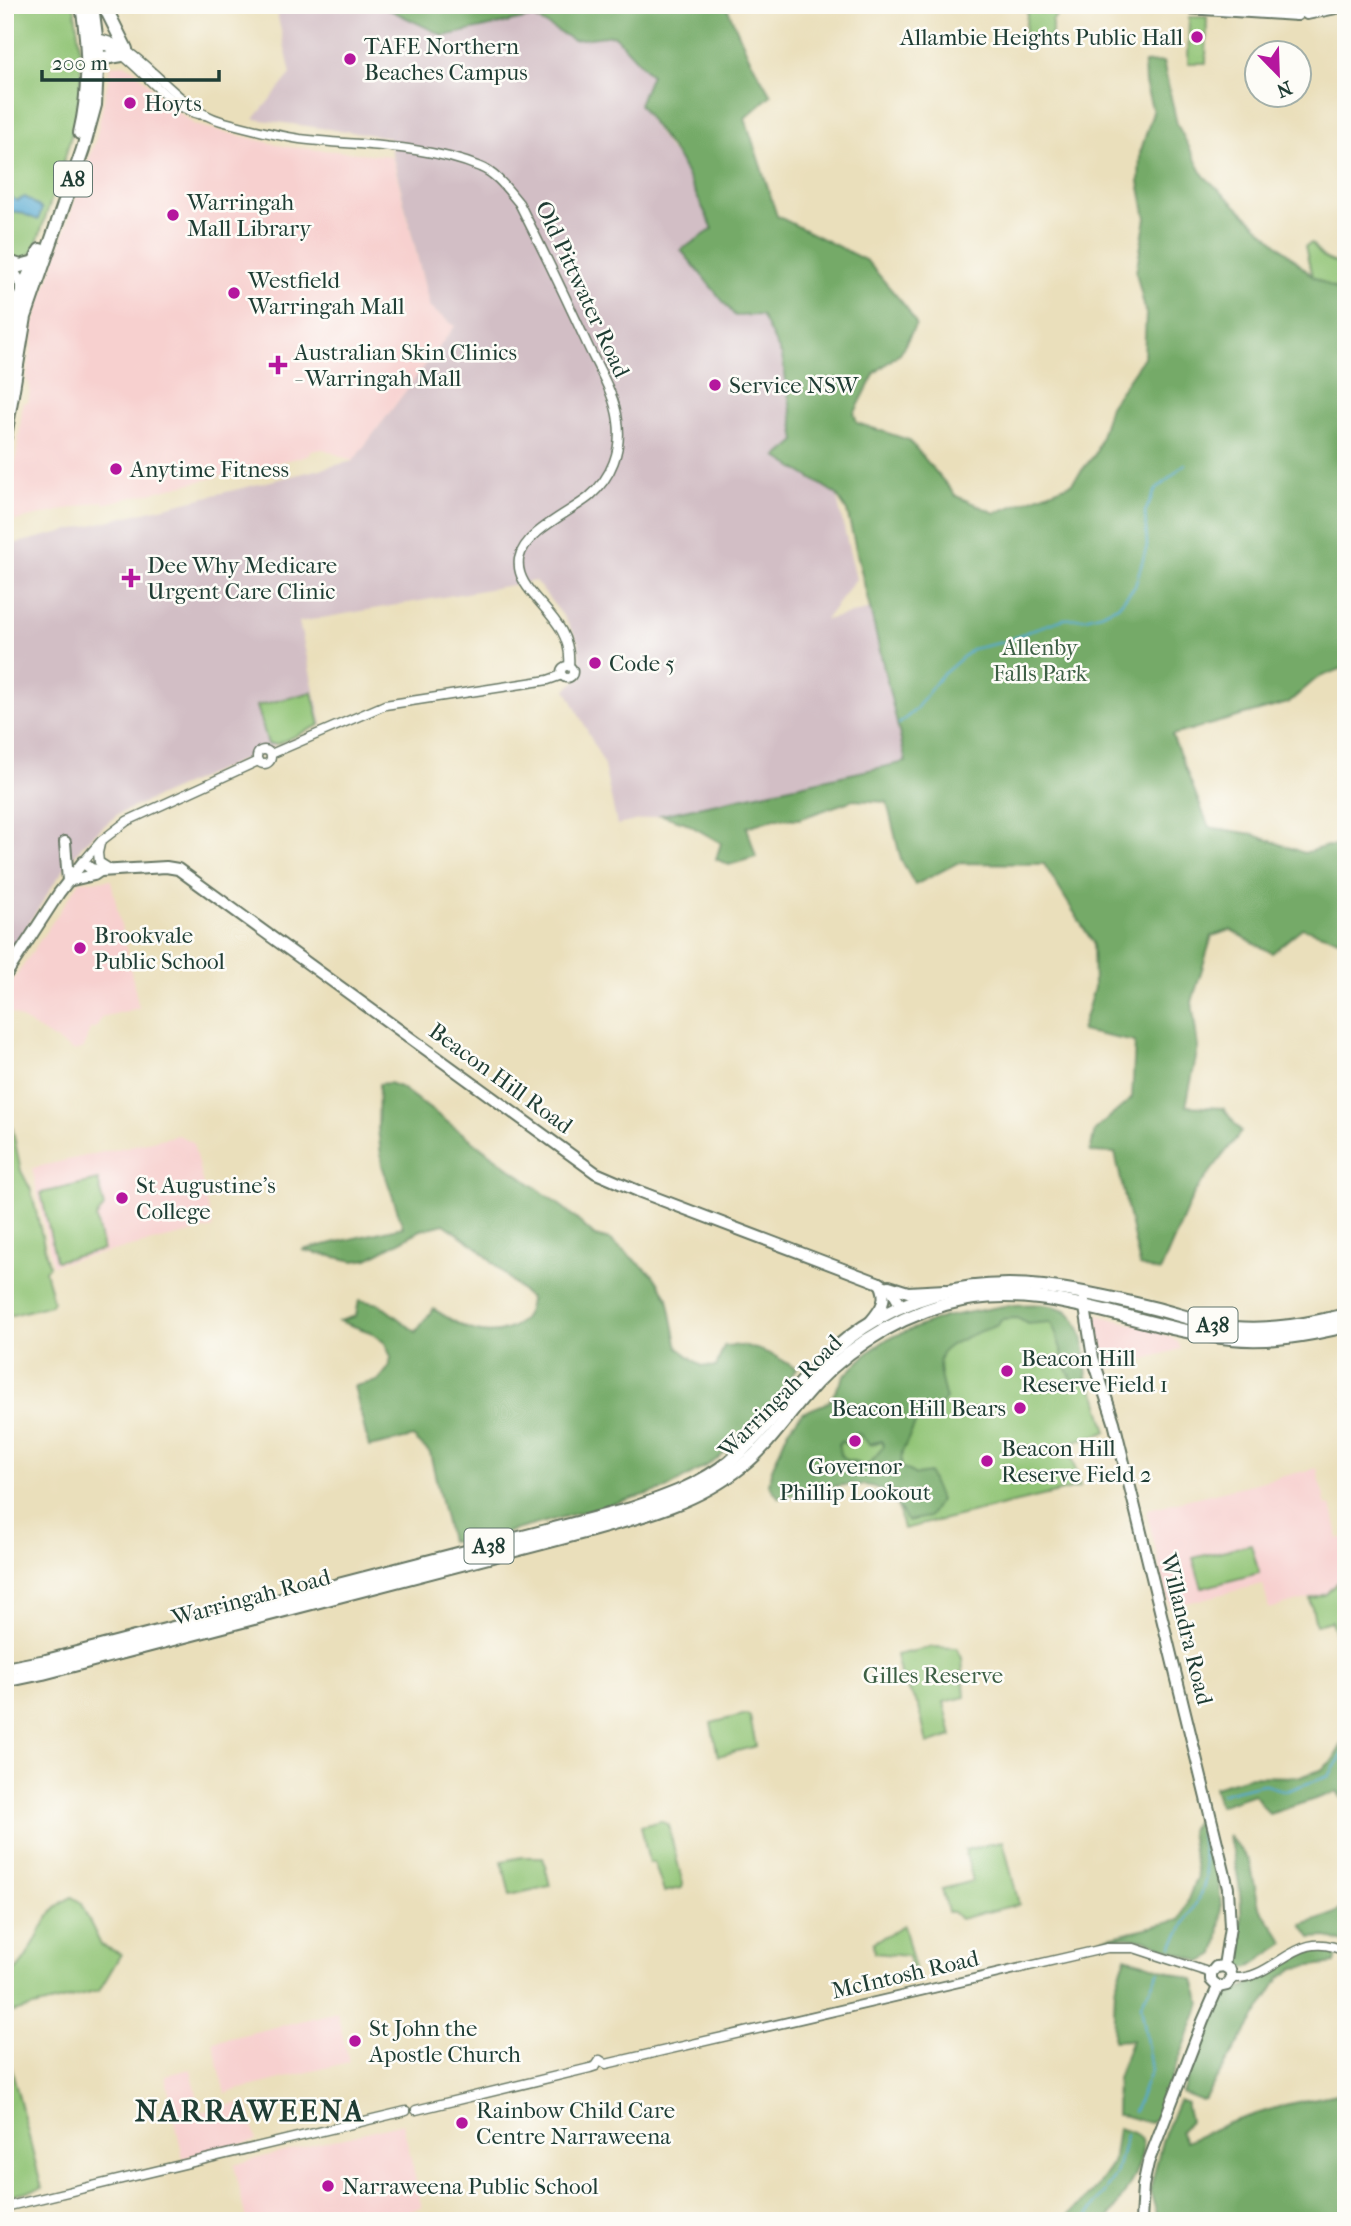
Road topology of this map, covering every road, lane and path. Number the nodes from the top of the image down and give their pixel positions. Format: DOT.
graph roads {
  1 [pos="82,5"];
  2 [pos="92,5"];
  3 [pos="104,5"];
  4 [pos="1142,5"];
  5 [pos="1346,6"];
  6 [pos="93,45"];
  7 [pos="124,52"];
  8 [pos="7,260"];
  9 [pos="35,262"];
  10 [pos="5,278"];
  11 [pos="24,286"];
  12 [pos="28,308"];
  13 [pos="15,314"];
  14 [pos="5,390"];
  15 [pos="5,437"];
  16 [pos="101,841"];
  17 [pos="65,842"];
  18 [pos="83,862"];
  19 [pos="113,870"];
  20 [pos="100,871"];
  21 [pos="68,881"];
  22 [pos="5,976"];
  23 [pos="883,1284"];
  24 [pos="952,1290"];
  25 [pos="1082,1291"];
  26 [pos="1085,1305"];
  27 [pos="903,1312"];
  28 [pos="1346,1315"];
  29 [pos="869,1324"];
  30 [pos="1346,1326"];
  31 [pos="736,1463"];
  32 [pos="291,1603"];
  33 [pos="5,1669"];
  34 [pos="5,1681"];
  35 [pos="1346,1952"];
  36 [pos="1224,1966"];
  37 [pos="1211,1973"];
  38 [pos="1232,1978"];
  39 [pos="1218,1987"];
  40 [pos="5,2207"];
  41 [pos="1141,2221"];
  1 -- 6 [label="highway, A8"];
  2 -- 6 [label="highway, A8"];
  3 -- 7 [label="highway"];
  4 -- 5 [label="main road"];
  6 -- 7 [label="highway"];
  6 -- 7 [label="street, Old Pittwater Road"];
  6 -- 9 [label="highway, A8"];
  6 -- 12 [label="highway, A8"];
  7 -- 16 [label="street, Old Pittwater Road"];
  8 -- 9 [label="highway"];
  8 -- 11 [label="main road"];
  9 -- 11 [label="highway, A8"];
  10 -- 13 [label="main road"];
  11 -- 12 [label="main road"];
  11 -- 13 [label="highway, A8"];
  12 -- 15 [label="highway, A8"];
  13 -- 14 [label="highway, A8"];
  16 -- 18 [label="street"];
  16 -- 19 [label="street"];
  17 -- 21 [label="main road"];
  18 -- 20 [label="main road"];
  18 -- 21 [label="main road"];
  19 -- 20 [label="main road, Beacon Hill Road"];
  19 -- 23 [label="main road, Beacon Hill Road"];
  20 -- 21 [label="main road, Beacon Hill Road"];
  21 -- 22 [label="main road"];
  23 -- 24 [label="main road, Warringah Road"];
  23 -- 27 [label="main road"];
  23 -- 29 [label="main road"];
  24 -- 25 [label="highway, Warringah Road / A38"];
  24 -- 27 [label="highway, Warringah Road / A38"];
  25 -- 26 [label="main road, Willandra Road"];
  25 -- 28 [label="highway, Warringah Road / A38"];
  26 -- 27 [label="highway, Warringah Road / A38"];
  26 -- 30 [label="highway, Warringah Road / A38"];
  26 -- 36 [label="main road, Willandra Road"];
  27 -- 29 [label="highway, Warringah Road / A38"];
  27 -- 31 [label="highway, Warringah Road / A38"];
  29 -- 31 [label="highway, Warringah Road / A38"];
  31 -- 32 [label="highway, Warringah Road / A38"];
  32 -- 33 [label="highway, Warringah Road / A38"];
  32 -- 34 [label="highway, Warringah Road / A38"];
  35 -- 38 [label="street"];
  36 -- 37 [label="main road"];
  36 -- 38 [label="main road"];
  37 -- 39 [label="main road"];
  37 -- 40 [label="street, McIntosh Road"];
  38 -- 39 [label="main road"];
  39 -- 41 [label="main road"];
}
